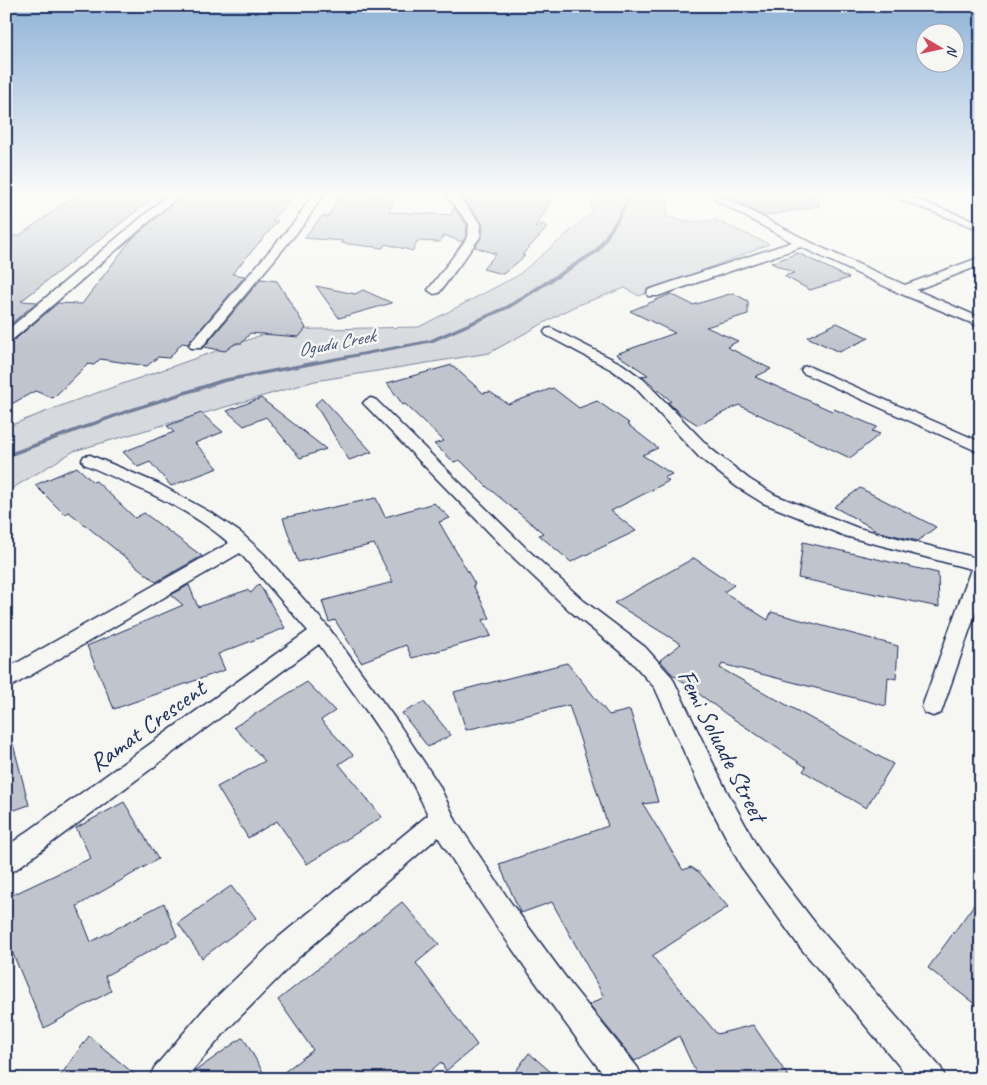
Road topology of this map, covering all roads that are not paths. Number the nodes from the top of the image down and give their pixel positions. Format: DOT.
graph roads {
  1 [pos="114,246"];
  2 [pos="280,246"];
  3 [pos="467,246"];
  4 [pos="793,246"];
  5 [pos="807,246"];
  6 [pos="981,260"];
  7 [pos="434,290"];
  8 [pos="904,290"];
  9 [pos="653,293"];
  10 [pos="981,324"];
  11 [pos="551,332"];
  12 [pos="6,338"];
  13 [pos="196,345"];
  14 [pos="808,370"];
  15 [pos="371,403"];
  16 [pos="981,448"];
  17 [pos="90,460"];
  18 [pos="242,544"];
  19 [pos="981,566"];
  20 [pos="321,632"];
  21 [pos="6,679"];
  22 [pos="934,707"];
  23 [pos="442,818"];
  24 [pos="6,862"];
  25 [pos="165,1079"];
  26 [pos="627,1079"];
  27 [pos="930,1079"];
  1 -- 12 [label="street"];
  2 -- 13 [label="street"];
  3 -- 7 [label="street"];
  4 -- 9 [label="street"];
  5 -- 8 [label="street"];
  6 -- 8 [label="street"];
  8 -- 10 [label="street"];
  11 -- 19 [label="street"];
  14 -- 16 [label="street"];
  15 -- 27 [label="street, Femi Soluade Street"];
  17 -- 18 [label="street"];
  18 -- 20 [label="street"];
  18 -- 21 [label="street"];
  19 -- 22 [label="street"];
  20 -- 23 [label="street"];
  20 -- 24 [label="street, Ramat Crescent"];
  23 -- 25 [label="street"];
  23 -- 26 [label="street"];
}
